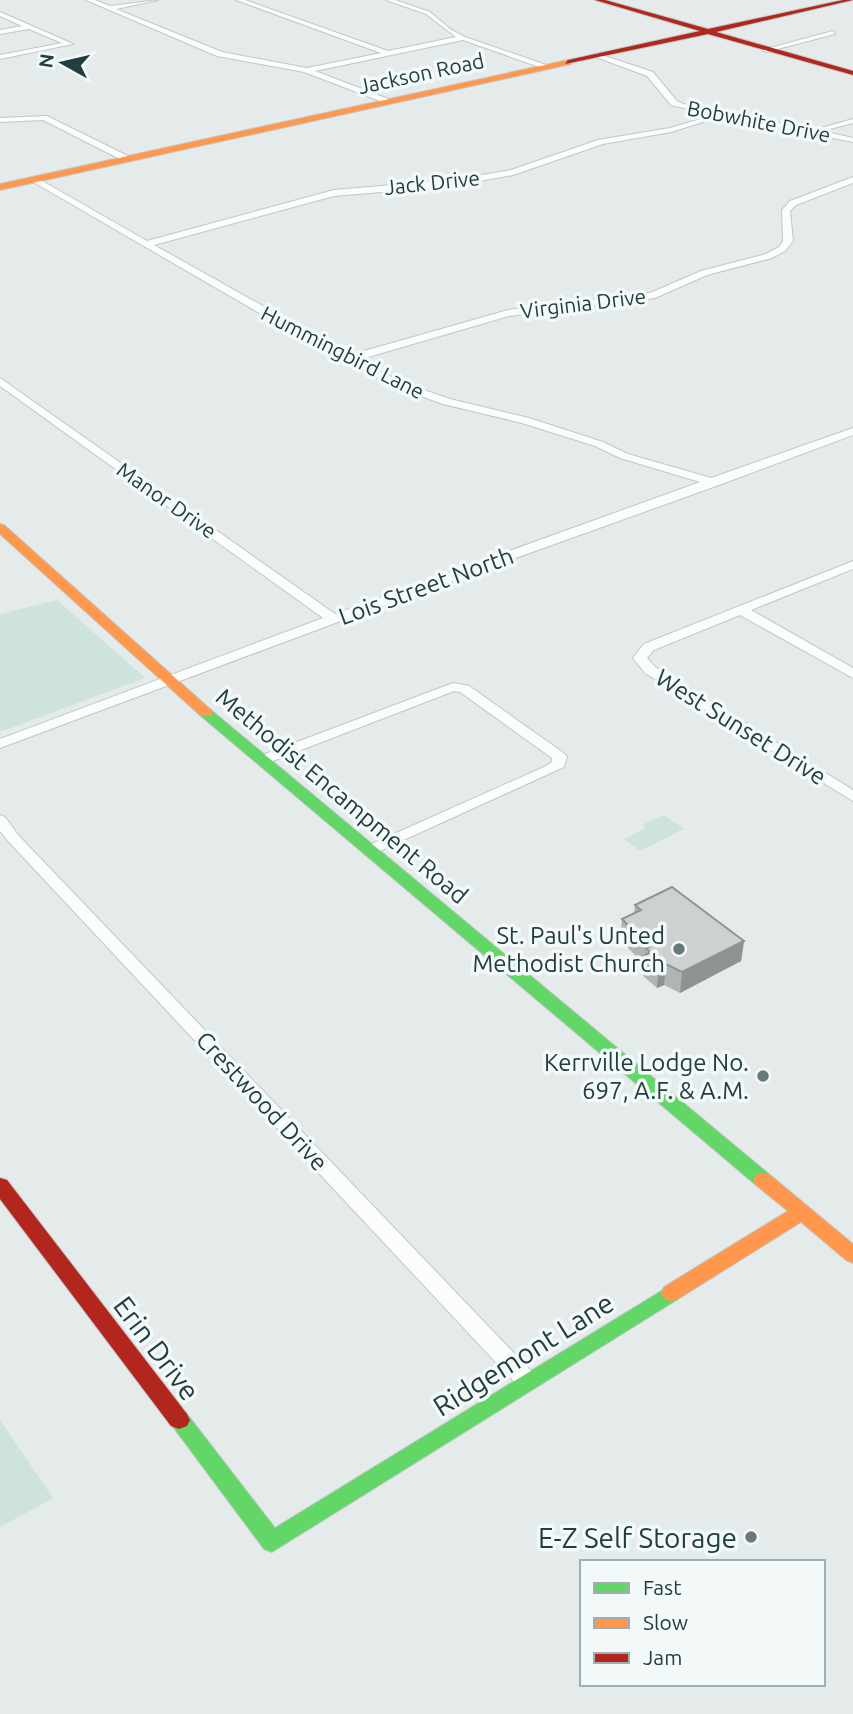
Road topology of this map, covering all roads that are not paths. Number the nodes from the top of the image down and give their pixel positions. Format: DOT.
graph roads {
  1 [pos="89,0"];
  2 [pos="155,0"];
  3 [pos="239,0"];
  4 [pos="389,0"];
  5 [pos="598,0"];
  6 [pos="852,0"];
  7 [pos="110,8"];
  8 [pos="0,14"];
  9 [pos="676,24"];
  10 [pos="29,27"];
  11 [pos="730,27"];
  12 [pos="0,32"];
  13 [pos="705,32"];
  14 [pos="833,33"];
  15 [pos="463,38"];
  16 [pos="766,50"];
  17 [pos="388,53"];
  18 [pos="599,55"];
  19 [pos="0,57"];
  20 [pos="548,66"];
  21 [pos="306,70"];
  22 [pos="853,73"];
  23 [pos="388,102"];
  24 [pos="718,116"];
  25 [pos="0,120"];
  26 [pos="853,121"];
  27 [pos="810,132"];
  28 [pos="853,140"];
  29 [pos="129,160"];
  30 [pos="34,180"];
  31 [pos="853,180"];
  32 [pos="0,187"];
  33 [pos="146,244"];
  34 [pos="349,359"];
  35 [pos="0,381"];
  36 [pos="853,431"];
  37 [pos="715,483"];
  38 [pos="0,528"];
  39 [pos="852,566"];
  40 [pos="741,610"];
  41 [pos="333,619"];
  42 [pos="853,674"];
  43 [pos="169,682"];
  44 [pos="0,744"];
  45 [pos="265,760"];
  46 [pos="853,796"];
  47 [pos="0,820"];
  48 [pos="371,850"];
  49 [pos="0,1185"];
  50 [pos="802,1212"];
  51 [pos="853,1255"];
  52 [pos="527,1381"];
  53 [pos="272,1542"];
  1 -- 7 [label="street"];
  2 -- 7 [label="street"];
  3 -- 17 [label="street"];
  4 -- 15 [label="street"];
  5 -- 9 [label="street"];
  6 -- 11 [label="street, Jackson Road"];
  7 -- 21 [label="street"];
  8 -- 10 [label="street"];
  9 -- 11 [label="street"];
  9 -- 13 [label="street"];
  10 -- 12 [label="street"];
  10 -- 19 [label="street"];
  11 -- 13 [label="street, Jackson Road"];
  13 -- 16 [label="street"];
  13 -- 18 [label="street, Jackson Road"];
  14 -- 16 [label="street"];
  15 -- 17 [label="street"];
  15 -- 20 [label="street"];
  16 -- 22 [label="street"];
  17 -- 21 [label="street"];
  18 -- 20 [label="street, Jackson Road"];
  18 -- 24 [label="street, Bobwhite Drive"];
  20 -- 23 [label="street, Jackson Road"];
  21 -- 23 [label="street"];
  23 -- 29 [label="street, Jackson Road"];
  24 -- 27 [label="street, Bobwhite Drive"];
  24 -- 33 [label="street, Jack Drive"];
  25 -- 29 [label="street"];
  26 -- 27 [label="street"];
  27 -- 28 [label="street, Bobwhite Drive"];
  29 -- 30 [label="street, Jackson Road"];
  30 -- 32 [label="street, Jackson Road"];
  30 -- 33 [label="street, Hummingbird Lane"];
  31 -- 34 [label="street, Virginia Drive"];
  33 -- 34 [label="street, Hummingbird Lane"];
  34 -- 37 [label="street, Hummingbird Lane"];
  35 -- 41 [label="street, Manor Drive"];
  36 -- 37 [label="street, Lois Street North"];
  37 -- 41 [label="street, Lois Street North"];
  38 -- 43 [label="street, Methodist Encampment Road"];
  39 -- 40 [label="street"];
  40 -- 42 [label="street"];
  40 -- 46 [label="street, West Sunset Drive"];
  41 -- 43 [label="street, Lois Street North"];
  43 -- 44 [label="street, Lois Street North"];
  43 -- 45 [label="street, Methodist Encampment Road"];
  45 -- 48 [label="street, Methodist Encampment Road"];
  45 -- 48 [label="street"];
  47 -- 52 [label="street, Crestwood Drive"];
  48 -- 50 [label="street, Methodist Encampment Road"];
  49 -- 53 [label="street, Erin Drive"];
  50 -- 51 [label="street, Methodist Encampment Road"];
  50 -- 52 [label="street, Ridgemont Lane"];
  52 -- 53 [label="street, Ridgemont Lane"];
}
